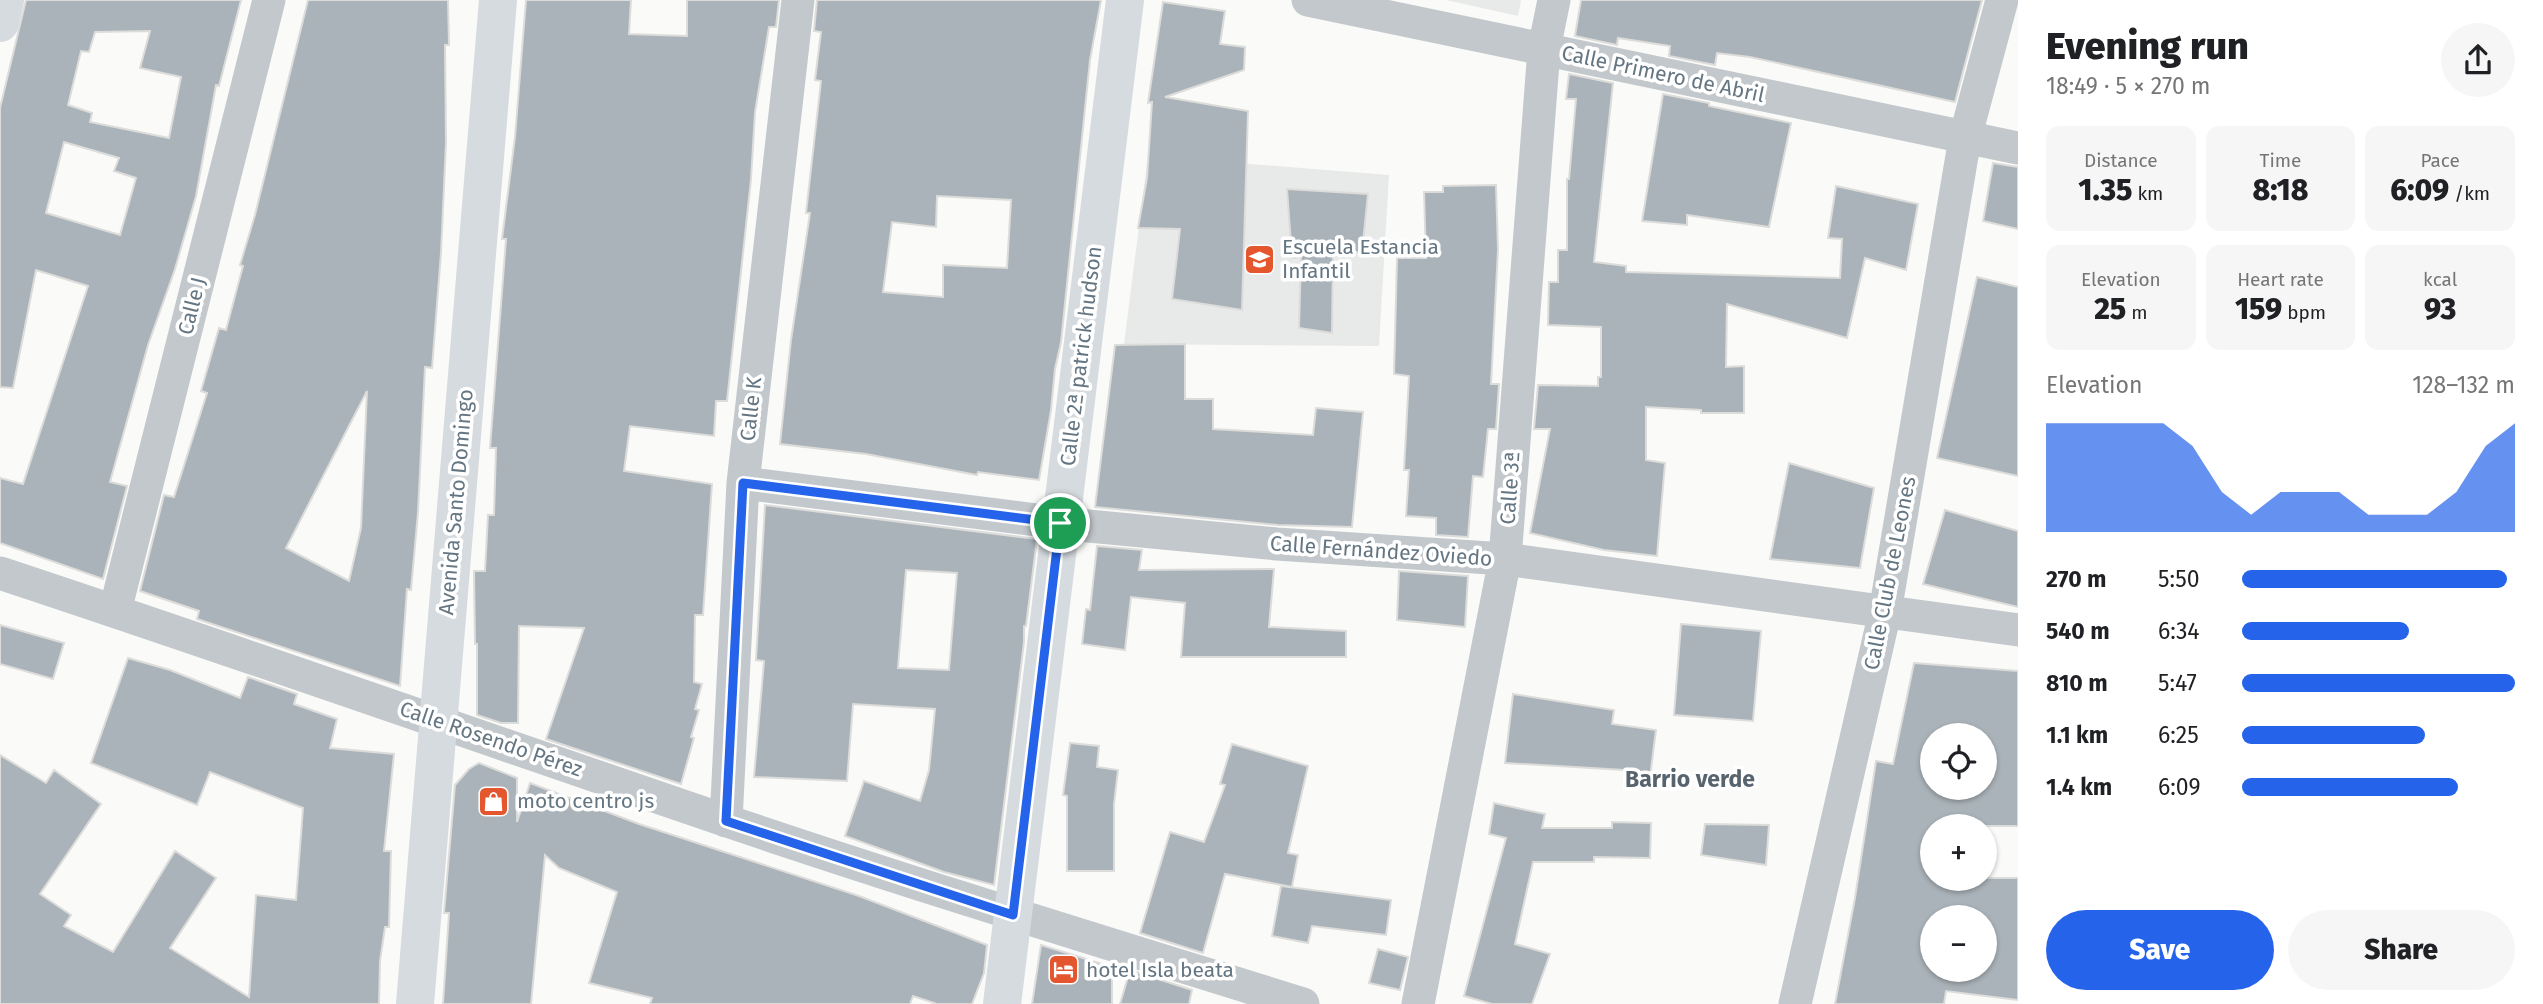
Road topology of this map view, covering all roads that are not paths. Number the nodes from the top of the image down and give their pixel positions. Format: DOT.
graph roads {
  1 [pos="5,0"];
  2 [pos="269,0"];
  3 [pos="498,0"];
  4 [pos="797,0"];
  5 [pos="1125,0"];
  6 [pos="1308,0"];
  7 [pos="1554,0"];
  8 [pos="2002,0"];
  9 [pos="0,23"];
  10 [pos="1544,49"];
  11 [pos="1965,138"];
  12 [pos="2018,148"];
  13 [pos="743,483"];
  14 [pos="1060,523"];
  15 [pos="1505,559"];
  16 [pos="0,573"];
  17 [pos="115,611"];
  18 [pos="1885,612"];
  19 [pos="2018,630"];
  20 [pos="439,720"];
  21 [pos="726,821"];
  22 [pos="1013,915"];
  23 [pos="415,1004"];
  24 [pos="1002,1004"];
  25 [pos="1303,1004"];
  26 [pos="1418,1004"];
  27 [pos="1795,1004"];
  1 -- 9 [label="main road"];
  2 -- 17 [label="street, Calle J"];
  3 -- 20 [label="main road, Avenida Santo Domingo"];
  4 -- 13 [label="street, Calle K"];
  5 -- 14 [label="main road, Calle 2ª patrick hudson"];
  6 -- 10 [label="street, Calle Primero de Abril"];
  7 -- 10 [label="street, Calle 3ª"];
  8 -- 11 [label="street, Calle Club de Leones"];
  10 -- 11 [label="street, Calle Primero de Abril"];
  10 -- 15 [label="street, Calle 3ª"];
  11 -- 12 [label="street, Calle Primero de Abril"];
  11 -- 18 [label="street, Calle Club de Leones"];
  13 -- 14 [label="street, Calle Fernández Oviedo"];
  13 -- 21 [label="street, Calle K"];
  14 -- 15 [label="street, Calle Fernández Oviedo"];
  14 -- 22 [label="main road, Calle 2ª patrick hudson"];
  15 -- 18 [label="street, Calle Fernández Oviedo"];
  15 -- 26 [label="street, Calle 3ª"];
  16 -- 17 [label="street, Calle Rosendo Pérez"];
  17 -- 20 [label="street, Calle Rosendo Pérez"];
  18 -- 19 [label="street, Calle Fernández Oviedo"];
  18 -- 27 [label="street, Calle Club de Leones"];
  20 -- 21 [label="street, Calle Rosendo Pérez"];
  20 -- 23 [label="main road, Avenida Santo Domingo"];
  21 -- 22 [label="street, Calle Rosendo Pérez"];
  22 -- 24 [label="main road, Calle 2ª patrick hudson"];
  22 -- 25 [label="street, Calle Rosendo Pérez"];
}
